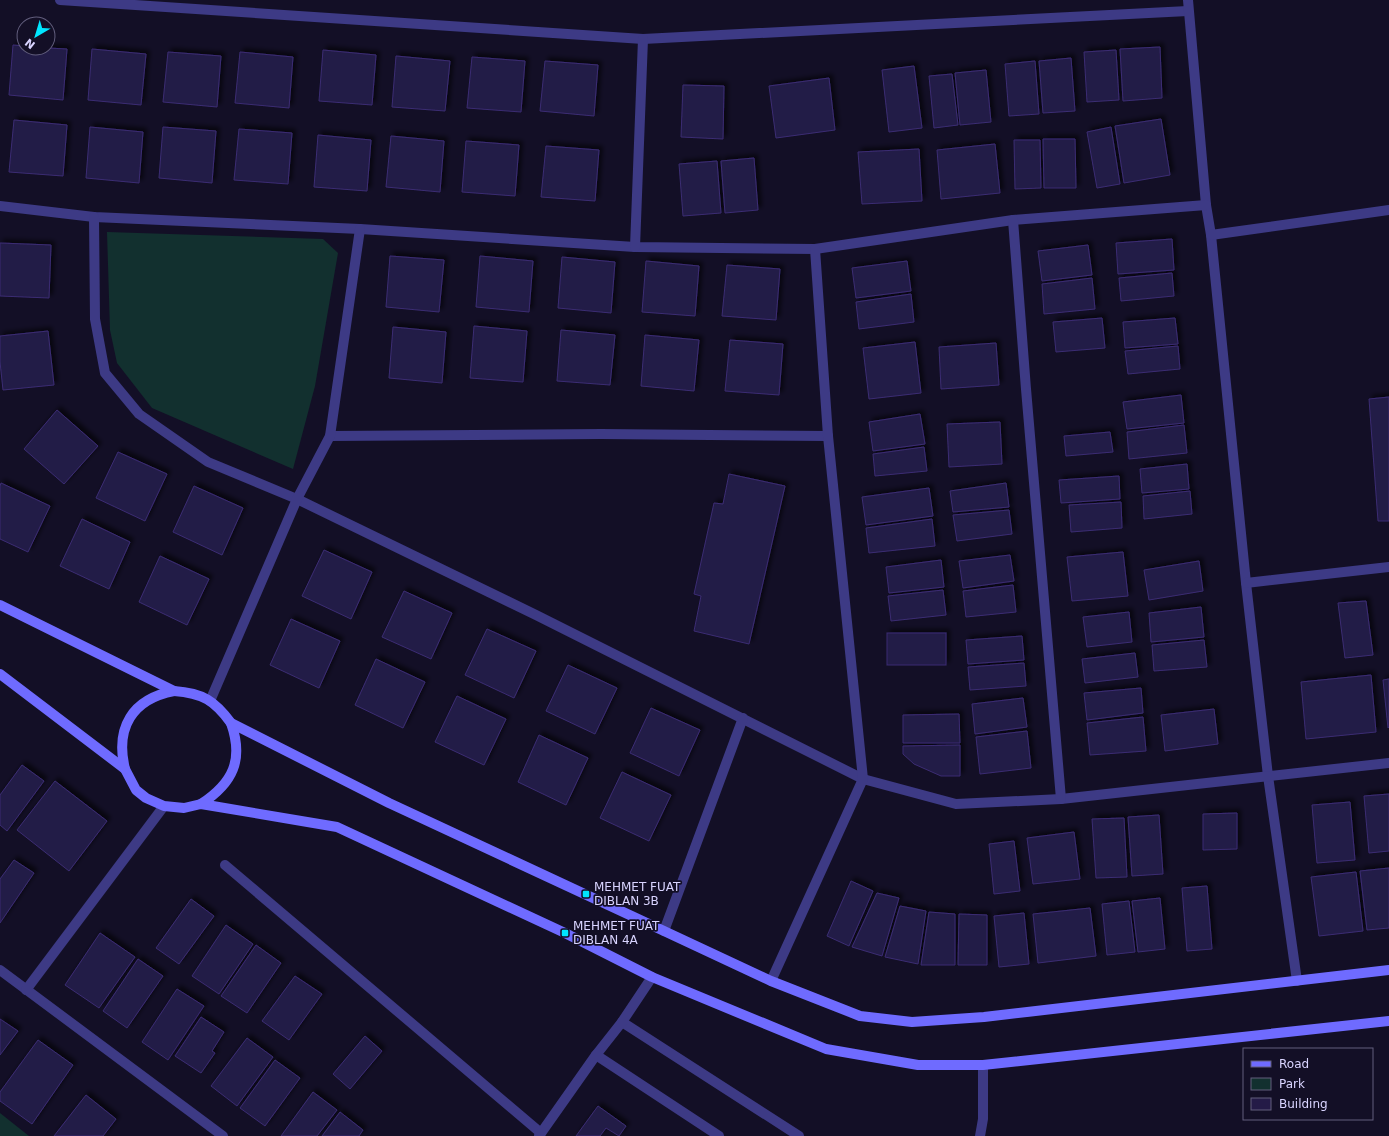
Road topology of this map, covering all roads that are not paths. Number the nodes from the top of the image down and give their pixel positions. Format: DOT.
graph roads {
  1 [pos="60,0"];
  2 [pos="1188,0"];
  3 [pos="1188,11"];
  4 [pos="643,39"];
  5 [pos="1206,205"];
  6 [pos="0,206"];
  7 [pos="1389,210"];
  8 [pos="94,217"];
  9 [pos="1013,220"];
  10 [pos="360,229"];
  11 [pos="1211,235"];
  12 [pos="635,247"];
  13 [pos="815,249"];
  14 [pos="330,436"];
  15 [pos="828,436"];
  16 [pos="297,499"];
  17 [pos="1389,567"];
  18 [pos="1246,583"];
  19 [pos="0,605"];
  20 [pos="0,674"];
  21 [pos="174,691"];
  22 [pos="210,700"];
  23 [pos="743,718"];
  24 [pos="232,724"];
  25 [pos="1389,763"];
  26 [pos="124,769"];
  27 [pos="1268,776"];
  28 [pos="863,779"];
  29 [pos="1061,799"];
  30 [pos="201,804"];
  31 [pos="164,806"];
  32 [pos="225,865"];
  33 [pos="664,931"];
  34 [pos="0,970"];
  35 [pos="1389,970"];
  36 [pos="652,977"];
  37 [pos="771,981"];
  38 [pos="1297,981"];
  39 [pos="26,990"];
  40 [pos="1389,1021"];
  41 [pos="622,1022"];
  42 [pos="596,1055"];
  43 [pos="983,1065"];
  44 [pos="540,1134"];
  45 [pos="222,1136"];
  46 [pos="719,1136"];
  47 [pos="799,1136"];
  48 [pos="980,1136"];
  1 -- 4 [label="street"];
  2 -- 3 [label="street"];
  3 -- 4 [label="street"];
  3 -- 5 [label="street"];
  4 -- 12 [label="street"];
  5 -- 9 [label="street"];
  5 -- 11 [label="street"];
  6 -- 8 [label="street"];
  7 -- 11 [label="street"];
  8 -- 10 [label="street"];
  8 -- 16 [label="street"];
  9 -- 13 [label="street"];
  9 -- 29 [label="street"];
  10 -- 12 [label="street"];
  10 -- 14 [label="street"];
  11 -- 18 [label="street"];
  12 -- 13 [label="street"];
  13 -- 15 [label="street"];
  14 -- 15 [label="street"];
  14 -- 16 [label="street"];
  15 -- 28 [label="street"];
  16 -- 22 [label="street"];
  16 -- 23 [label="street"];
  17 -- 18 [label="street"];
  18 -- 27 [label="street"];
  19 -- 21 [label="main road"];
  20 -- 26 [label="main road"];
  21 -- 22 [label="main road"];
  21 -- 26 [label="main road"];
  22 -- 24 [label="main road"];
  23 -- 28 [label="street"];
  23 -- 33 [label="street"];
  24 -- 30 [label="main road"];
  24 -- 33 [label="main road"];
  25 -- 27 [label="street"];
  26 -- 31 [label="main road"];
  27 -- 29 [label="street"];
  27 -- 38 [label="street"];
  28 -- 29 [label="street"];
  28 -- 37 [label="street"];
  30 -- 31 [label="main road"];
  30 -- 36 [label="main road"];
  31 -- 39 [label="street"];
  32 -- 44 [label="street"];
  33 -- 37 [label="main road"];
  34 -- 39 [label="street"];
  35 -- 38 [label="main road"];
  36 -- 41 [label="street"];
  36 -- 43 [label="main road"];
  37 -- 38 [label="main road"];
  39 -- 45 [label="street"];
  40 -- 43 [label="main road"];
  41 -- 42 [label="street"];
  41 -- 47 [label="street"];
  42 -- 44 [label="street"];
  42 -- 46 [label="street"];
  43 -- 48 [label="street"];
}
